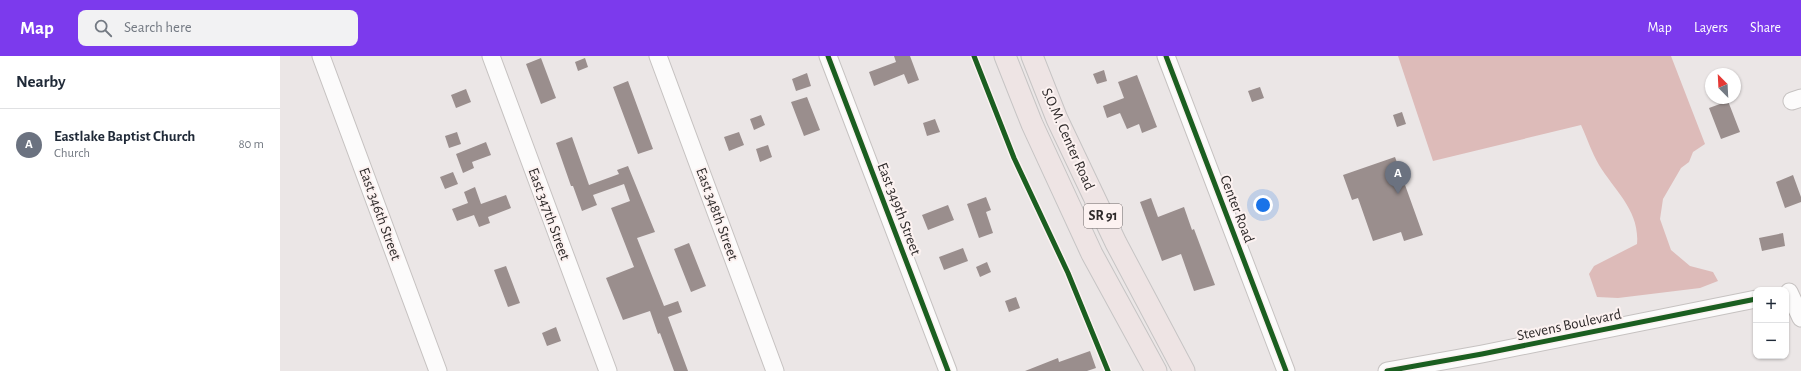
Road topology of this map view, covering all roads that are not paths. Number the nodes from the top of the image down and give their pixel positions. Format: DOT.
graph roads {
  1 [pos="321,56"];
  2 [pos="491,56"];
  3 [pos="658,56"];
  4 [pos="828,56"];
  5 [pos="1005,56"];
  6 [pos="1032,56"];
  7 [pos="1166,56"];
  8 [pos="1792,292"];
  9 [pos="1753,300"];
  10 [pos="1801,318"];
  11 [pos="1424,368"];
  12 [pos="438,371"];
  13 [pos="608,371"];
  14 [pos="775,371"];
  15 [pos="948,371"];
  16 [pos="1156,371"];
  17 [pos="1184,371"];
  18 [pos="1286,371"];
  19 [pos="1387,371"];
  1 -- 12 [label="street, East 346th Street"];
  2 -- 13 [label="street, East 347th Street"];
  3 -- 14 [label="street, East 348th Street"];
  4 -- 15 [label="street, East 349th Street"];
  5 -- 16 [label="main road, S.O.M. Center Road / SR 91"];
  6 -- 17 [label="main road, S.O.M. Center Road / SR 91"];
  7 -- 18 [label="street, Center Road"];
  8 -- 10 [label="street"];
  9 -- 11 [label="street, Stevens Boulevard"];
  11 -- 19 [label="street, Stevens Boulevard"];
}
